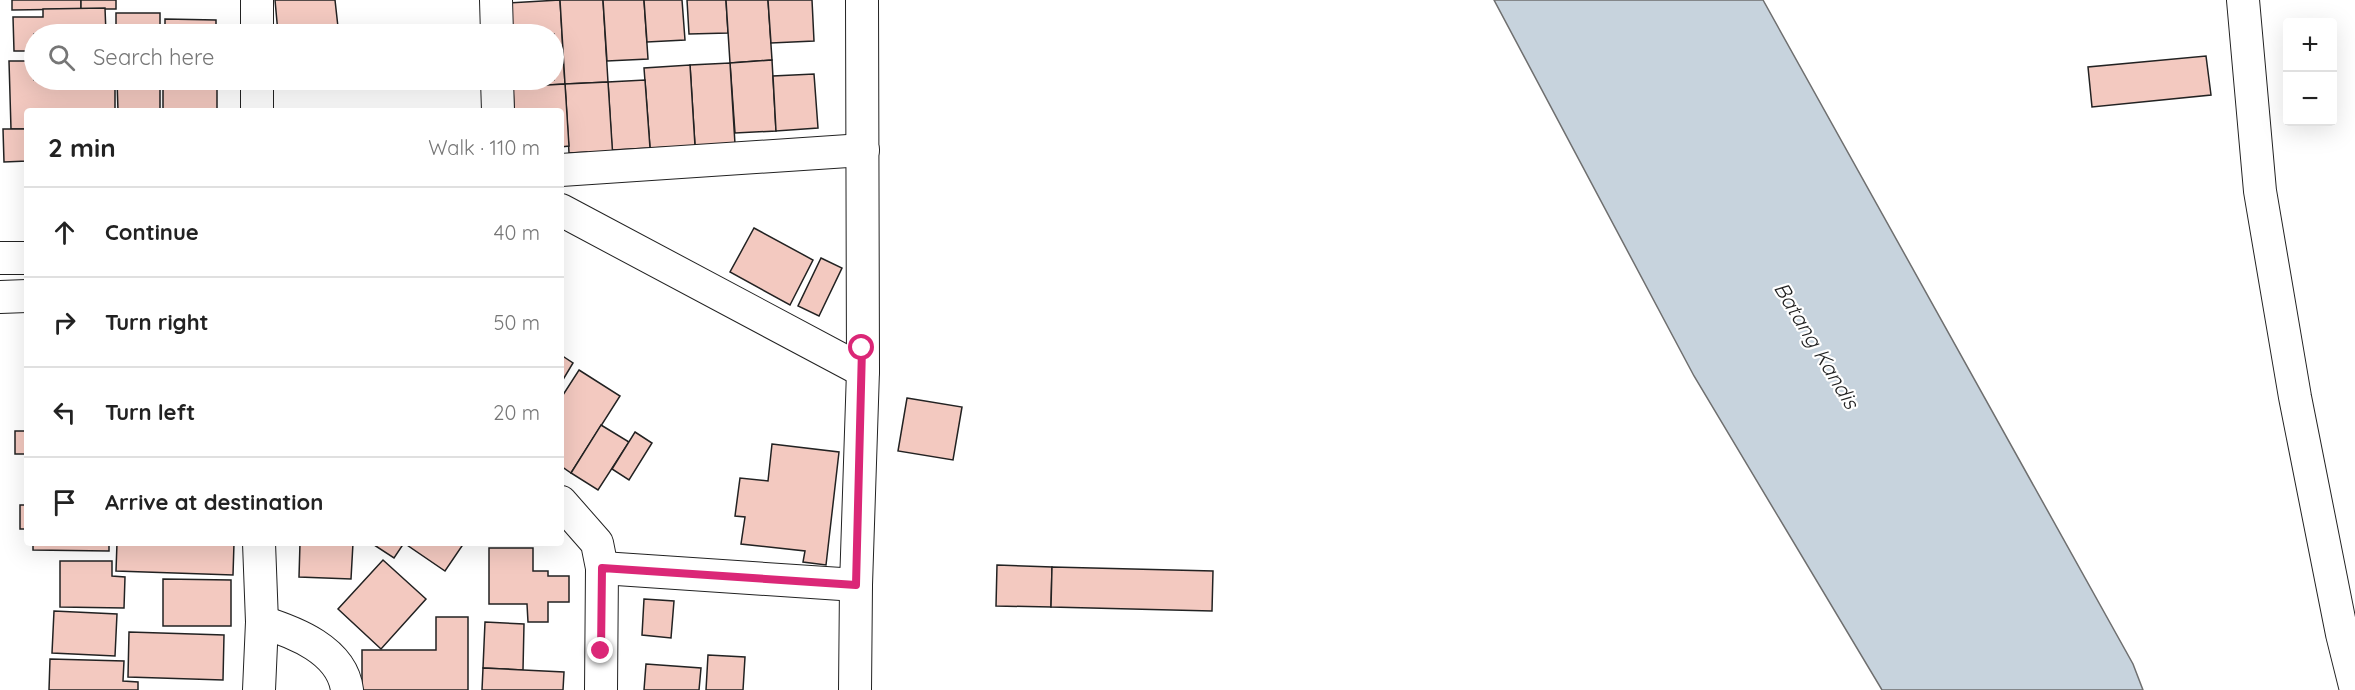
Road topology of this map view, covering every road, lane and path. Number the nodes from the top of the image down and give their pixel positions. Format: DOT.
graph roads {
  1 [pos="256,0"];
  2 [pos="496,0"];
  3 [pos="862,0"];
  4 [pos="2243,0"];
  5 [pos="257,24"];
  6 [pos="497,24"];
  7 [pos="257,90"];
  8 [pos="497,90"];
  9 [pos="257,108"];
  10 [pos="498,108"];
  11 [pos="863,150"];
  12 [pos="564,170"];
  13 [pos="564,212"];
  14 [pos="0,258"];
  15 [pos="24,258"];
  16 [pos="24,296"];
  17 [pos="0,297"];
  18 [pos="863,372"];
  19 [pos="564,505"];
  20 [pos="260,546"];
  21 [pos="602,568"];
  22 [pos="856,585"];
  23 [pos="262,622"];
  24 [pos="2355,686"];
  25 [pos="259,690"];
  26 [pos="347,690"];
  27 [pos="602,690"];
  28 [pos="855,690"];
  1 -- 5 [label="street"];
  2 -- 6 [label="street"];
  3 -- 11 [label="street"];
  4 -- 24 [label="street"];
  7 -- 9 [label="street"];
  8 -- 10 [label="street"];
  11 -- 12 [label="street"];
  11 -- 18 [label="street"];
  13 -- 18 [label="street"];
  14 -- 15 [label="street"];
  16 -- 17 [label="street"];
  18 -- 22 [label="street"];
  19 -- 21 [label="street"];
  20 -- 23 [label="street"];
  21 -- 22 [label="street"];
  21 -- 27 [label="street"];
  22 -- 28 [label="street"];
  23 -- 25 [label="street"];
  23 -- 26 [label="street"];
}
